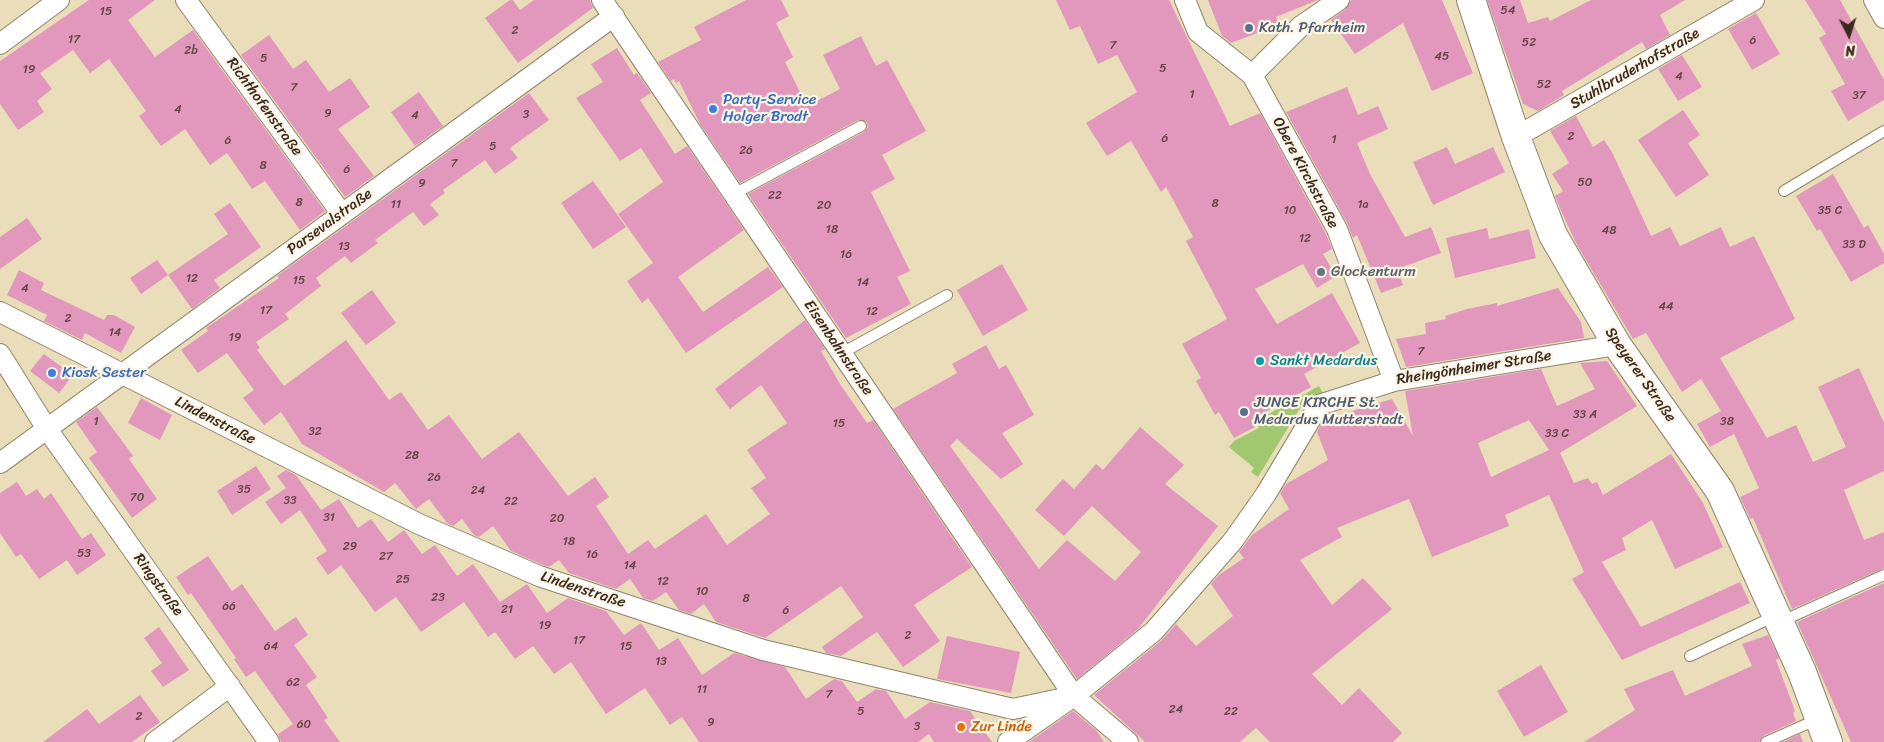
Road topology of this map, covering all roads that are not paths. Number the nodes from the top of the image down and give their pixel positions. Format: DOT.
graph roads {
  1 [pos="58,0"];
  2 [pos="186,0"];
  3 [pos="1185,0"];
  4 [pos="1339,0"];
  5 [pos="1471,0"];
  6 [pos="1754,0"];
  7 [pos="1874,0"];
  8 [pos="608,8"];
  9 [pos="1884,18"];
  10 [pos="0,44"];
  11 [pos="1252,75"];
  12 [pos="861,126"];
  13 [pos="1884,131"];
  14 [pos="1516,137"];
  15 [pos="1784,191"];
  16 [pos="734,194"];
  17 [pos="342,214"];
  18 [pos="947,295"];
  19 [pos="0,312"];
  20 [pos="1617,345"];
  21 [pos="842,353"];
  22 [pos="0,354"];
  23 [pos="123,374"];
  24 [pos="1394,381"];
  25 [pos="47,429"];
  26 [pos="0,463"];
  27 [pos="1884,575"];
  28 [pos="1778,619"];
  29 [pos="1690,656"];
  30 [pos="230,686"];
  31 [pos="1074,696"];
  32 [pos="1823,730"];
  33 [pos="155,742"];
  34 [pos="269,742"];
  35 [pos="1008,742"];
  36 [pos="1128,742"];
  37 [pos="1766,742"];
  1 -- 10 [label="street"];
  2 -- 17 [label="street, Richthofenstraße"];
  3 -- 11 [label="street"];
  4 -- 11 [label="street"];
  5 -- 14 [label="main road, Speyerer Straße"];
  6 -- 14 [label="street, Stuhlbruderhofstraße"];
  7 -- 9 [label="street"];
  8 -- 16 [label="street, Eisenbahnstraße"];
  8 -- 17 [label="street, Parsevalstraße"];
  11 -- 24 [label="street, Obere Kirchstraße"];
  12 -- 16 [label="lane"];
  13 -- 15 [label="lane"];
  14 -- 20 [label="main road, Speyerer Straße"];
  16 -- 21 [label="street, Eisenbahnstraße"];
  17 -- 23 [label="street, Parsevalstraße"];
  18 -- 21 [label="lane"];
  19 -- 23 [label="street, Lindenstraße"];
  20 -- 24 [label="street, Rheingönheimer Straße"];
  20 -- 28 [label="main road, Speyerer Straße"];
  21 -- 31 [label="street, Eisenbahnstraße"];
  22 -- 25 [label="street, Ringstraße"];
  23 -- 25 [label="street, Parsevalstraße"];
  23 -- 31 [label="street, Lindenstraße"];
  24 -- 31 [label="street, Rheingönheimer Straße"];
  25 -- 26 [label="street, Parsevalstraße"];
  25 -- 30 [label="street, Ringstraße"];
  27 -- 28 [label="lane"];
  28 -- 29 [label="lane"];
  28 -- 32 [label="main road, Speyerer Straße"];
  30 -- 33 [label="street"];
  30 -- 34 [label="street, Ringstraße"];
  31 -- 35 [label="street, Rheingönheimer Straße"];
  31 -- 36 [label="street, Eisenbahnstraße"];
  32 -- 37 [label="lane"];
}
